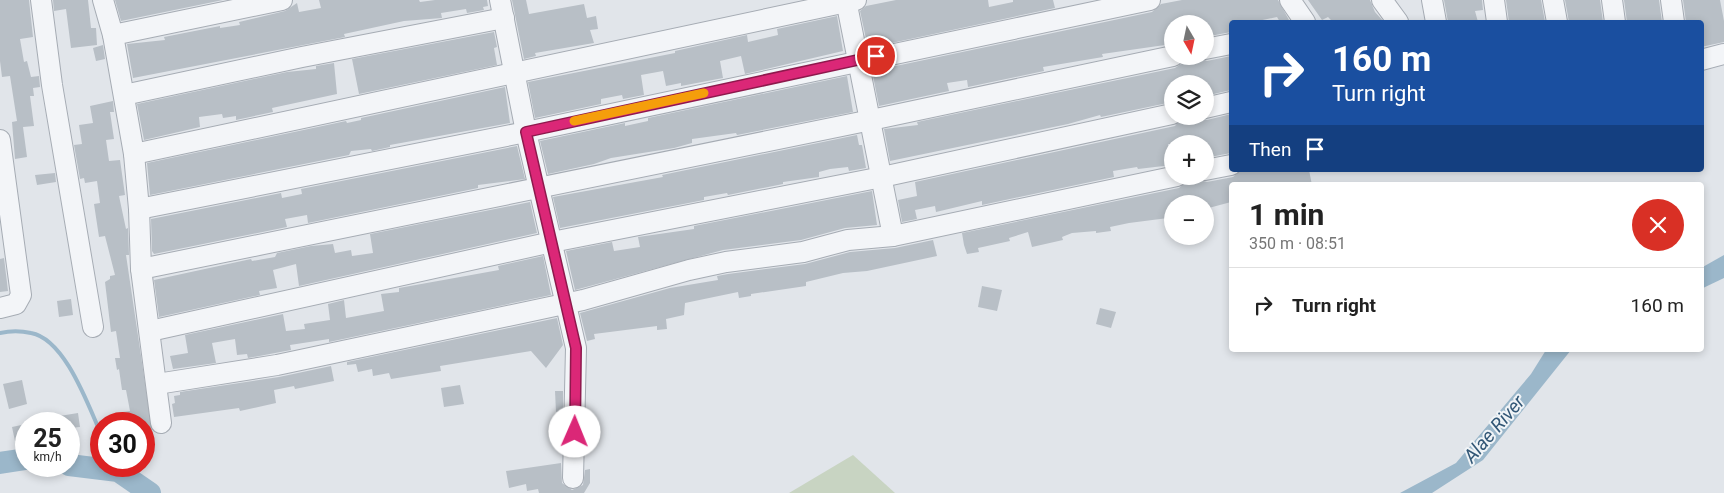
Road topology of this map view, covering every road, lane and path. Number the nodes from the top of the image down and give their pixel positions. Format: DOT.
graph roads {
  1 [pos="42,0"];
  2 [pos="103,0"];
  3 [pos="282,0"];
  4 [pos="1150,0"];
  5 [pos="1290,0"];
  6 [pos="1382,0"];
  7 [pos="1432,0"];
  8 [pos="1494,0"];
  9 [pos="1553,0"];
  10 [pos="1612,0"];
  11 [pos="1671,0"];
  12 [pos="849,1"];
  13 [pos="502,9"];
  14 [pos="1304,20"];
  15 [pos="1397,20"];
  16 [pos="1436,20"];
  17 [pos="1497,20"];
  18 [pos="1557,20"];
  19 [pos="1615,20"];
  20 [pos="1674,20"];
  21 [pos="113,35"];
  22 [pos="1229,44"];
  23 [pos="1214,47"];
  24 [pos="1724,54"];
  25 [pos="1164,58"];
  26 [pos="1704,59"];
  27 [pos="857,60"];
  28 [pos="514,74"];
  29 [pos="124,95"];
  30 [pos="1229,102"];
  31 [pos="1214,106"];
  32 [pos="1164,116"];
  33 [pos="871,120"];
  34 [pos="526,132"];
  35 [pos="0,140"];
  36 [pos="134,154"];
  37 [pos="1229,165"];
  38 [pos="1214,168"];
  39 [pos="882,177"];
  40 [pos="1164,179"];
  41 [pos="539,188"];
  42 [pos="140,209"];
  43 [pos="893,236"];
  44 [pos="552,242"];
  45 [pos="140,269"];
  46 [pos="564,303"];
  47 [pos="0,308"];
  48 [pos="93,327"];
  49 [pos="150,331"];
  50 [pos="157,384"];
  51 [pos="161,422"];
  52 [pos="573,478"];
  1 -- 48 [label="street"];
  2 -- 21 [label="street"];
  3 -- 21 [label="street"];
  4 -- 27 [label="street"];
  5 -- 14 [label="street"];
  6 -- 15 [label="street"];
  7 -- 16 [label="street"];
  8 -- 17 [label="street"];
  9 -- 18 [label="street"];
  10 -- 19 [label="street"];
  11 -- 20 [label="street"];
  12 -- 27 [label="street"];
  12 -- 28 [label="street"];
  13 -- 28 [label="street"];
  13 -- 29 [label="street"];
  21 -- 29 [label="street"];
  22 -- 23 [label="street"];
  24 -- 26 [label="street"];
  25 -- 33 [label="street"];
  27 -- 33 [label="street"];
  27 -- 34 [label="street"];
  28 -- 34 [label="street"];
  28 -- 36 [label="street"];
  29 -- 36 [label="street"];
  30 -- 31 [label="street"];
  32 -- 39 [label="street"];
  33 -- 39 [label="street"];
  33 -- 41 [label="street"];
  34 -- 41 [label="street"];
  34 -- 42 [label="street"];
  35 -- 47 [label="street"];
  36 -- 42 [label="street"];
  37 -- 38 [label="street"];
  39 -- 43 [label="street"];
  39 -- 44 [label="street"];
  40 -- 43 [label="street"];
  41 -- 44 [label="street"];
  41 -- 45 [label="street"];
  42 -- 45 [label="street"];
  43 -- 46 [label="street"];
  44 -- 46 [label="street"];
  44 -- 49 [label="street"];
  45 -- 49 [label="street"];
  46 -- 50 [label="street"];
  46 -- 52 [label="street"];
  49 -- 50 [label="street"];
  50 -- 51 [label="street"];
}
